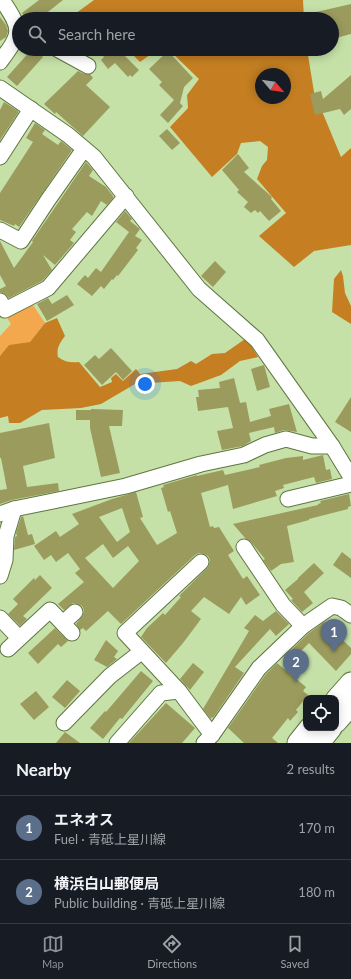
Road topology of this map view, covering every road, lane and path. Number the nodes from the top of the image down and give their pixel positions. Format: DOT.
graph roads {
  1 [pos="2,0"];
  2 [pos="12,16"];
  3 [pos="12,48"];
  4 [pos="70,56"];
  5 [pos="0,62"];
  6 [pos="88,66"];
  7 [pos="0,88"];
  8 [pos="31,109"];
  9 [pos="84,149"];
  10 [pos="0,158"];
  11 [pos="126,196"];
  12 [pos="0,230"];
  13 [pos="0,301"];
  14 [pos="332,446"];
  15 [pos="351,477"];
  16 [pos="351,484"];
  17 [pos="288,499"];
  18 [pos="7,512"];
  19 [pos="244,547"];
  20 [pos="201,562"];
  21 [pos="0,576"];
  22 [pos="76,612"];
  23 [pos="351,615"];
  24 [pos="0,618"];
  25 [pos="303,626"];
  26 [pos="19,638"];
  27 [pos="8,649"];
  28 [pos="141,652"];
  29 [pos="351,683"];
  30 [pos="179,691"];
  31 [pos="339,697"];
  32 [pos="351,705"];
  33 [pos="339,719"];
  34 [pos="64,723"];
  35 [pos="308,731"];
  36 [pos="329,731"];
  37 [pos="208,739"];
  38 [pos="117,743"];
  39 [pos="298,743"];
  40 [pos="319,743"];
  1 -- 2 [label="street"];
  3 -- 5 [label="street"];
  4 -- 6 [label="street"];
  7 -- 8 [label="street"];
  8 -- 9 [label="street"];
  8 -- 10 [label="street"];
  9 -- 11 [label="street"];
  9 -- 12 [label="street"];
  11 -- 13 [label="street"];
  11 -- 14 [label="street"];
  14 -- 15 [label="street"];
  14 -- 18 [label="street"];
  16 -- 17 [label="street"];
  18 -- 21 [label="street"];
  19 -- 25 [label="street"];
  20 -- 28 [label="street"];
  22 -- 26 [label="street"];
  23 -- 25 [label="street"];
  24 -- 26 [label="street"];
  25 -- 37 [label="street"];
  26 -- 27 [label="street"];
  28 -- 30 [label="street"];
  28 -- 34 [label="street"];
  29 -- 31 [label="main road"];
  30 -- 37 [label="street"];
  30 -- 38 [label="street"];
  32 -- 33 [label="main road"];
  35 -- 39 [label="main road"];
  36 -- 40 [label="main road"];
}
